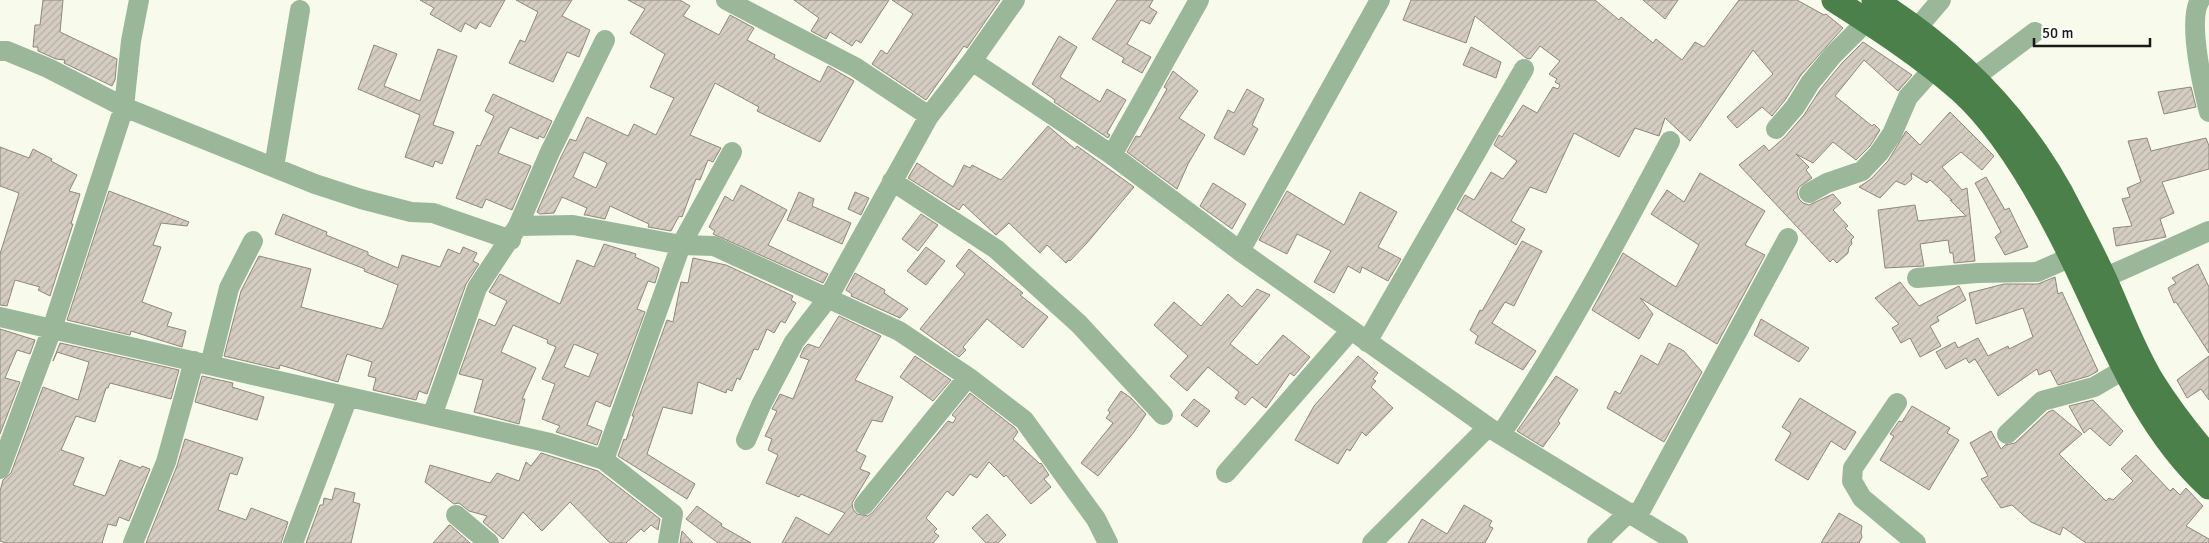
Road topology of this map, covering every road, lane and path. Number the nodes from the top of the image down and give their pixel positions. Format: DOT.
graph roads {
  1 [pos="139,0"];
  2 [pos="726,0"];
  3 [pos="1015,0"];
  4 [pos="1199,0"];
  5 [pos="1380,0"];
  6 [pos="1834,0"];
  7 [pos="1942,0"];
  8 [pos="2200,0"];
  9 [pos="300,10"];
  10 [pos="1870,10"];
  11 [pos="1917,28"];
  12 [pos="2035,32"];
  13 [pos="604,40"];
  14 [pos="0,51"];
  15 [pos="972,62"];
  16 [pos="1524,69"];
  17 [pos="1934,69"];
  18 [pos="1975,77"];
  19 [pos="124,107"];
  20 [pos="2209,112"];
  21 [pos="929,116"];
  22 [pos="1776,129"];
  23 [pos="1670,141"];
  24 [pos="732,152"];
  25 [pos="1112,155"];
  26 [pos="274,167"];
  27 [pos="892,181"];
  28 [pos="1810,193"];
  29 [pos="2209,231"];
  30 [pos="515,233"];
  31 [pos="1788,238"];
  32 [pos="253,241"];
  33 [pos="680,244"];
  34 [pos="1240,251"];
  35 [pos="2071,257"];
  36 [pos="1917,278"];
  37 [pos="2104,278"];
  38 [pos="828,298"];
  39 [pos="0,317"];
  40 [pos="52,329"];
  41 [pos="1359,336"];
  42 [pos="202,363"];
  43 [pos="2124,369"];
  44 [pos="968,377"];
  45 [pos="348,396"];
  46 [pos="1898,403"];
  47 [pos="1163,415"];
  48 [pos="432,416"];
  49 [pos="1495,431"];
  50 [pos="2007,434"];
  51 [pos="746,440"];
  52 [pos="2209,457"];
  53 [pos="604,460"];
  54 [pos="0,469"];
  55 [pos="1226,473"];
  56 [pos="2209,487"];
  57 [pos="864,505"];
  58 [pos="1633,514"];
  59 [pos="456,515"];
  60 [pos="133,543"];
  61 [pos="293,543"];
  62 [pos="489,543"];
  63 [pos="668,543"];
  64 [pos="1108,543"];
  65 [pos="1372,543"];
  66 [pos="1597,543"];
  67 [pos="1678,543"];
  68 [pos="1916,543"];
  1 -- 19 [label="street"];
  2 -- 21 [label="street"];
  3 -- 15 [label="street"];
  4 -- 25 [label="street"];
  5 -- 34 [label="street"];
  6 -- 10 [label="main road"];
  7 -- 11 [label="street"];
  8 -- 20 [label="street"];
  9 -- 26 [label="street"];
  10 -- 11 [label="main road"];
  10 -- 17 [label="main road"];
  10 -- 22 [label="street"];
  11 -- 18 [label="main road"];
  12 -- 18 [label="street"];
  13 -- 30 [label="street"];
  14 -- 19 [label="street"];
  15 -- 21 [label="street"];
  15 -- 25 [label="street"];
  16 -- 41 [label="street"];
  17 -- 28 [label="street"];
  17 -- 35 [label="main road"];
  18 -- 37 [label="main road"];
  19 -- 26 [label="street"];
  19 -- 40 [label="street"];
  21 -- 27 [label="street"];
  23 -- 49 [label="street"];
  24 -- 33 [label="street"];
  25 -- 34 [label="street"];
  26 -- 30 [label="street"];
  27 -- 38 [label="street"];
  27 -- 47 [label="street"];
  29 -- 37 [label="street"];
  30 -- 33 [label="street"];
  30 -- 48 [label="street"];
  31 -- 58 [label="street"];
  32 -- 42 [label="street"];
  33 -- 38 [label="street"];
  33 -- 53 [label="street"];
  34 -- 41 [label="street"];
  35 -- 36 [label="street"];
  35 -- 43 [label="main road"];
  37 -- 52 [label="main road"];
  38 -- 44 [label="street"];
  38 -- 51 [label="street"];
  39 -- 40 [label="street"];
  40 -- 42 [label="street"];
  40 -- 54 [label="street"];
  41 -- 49 [label="street"];
  41 -- 55 [label="street"];
  42 -- 45 [label="street"];
  42 -- 60 [label="street"];
  43 -- 50 [label="street"];
  43 -- 56 [label="main road"];
  44 -- 57 [label="street"];
  44 -- 64 [label="street"];
  45 -- 48 [label="street"];
  45 -- 61 [label="street"];
  46 -- 68 [label="street"];
  48 -- 53 [label="street"];
  49 -- 58 [label="street"];
  49 -- 65 [label="street"];
  53 -- 63 [label="street"];
  58 -- 66 [label="street"];
  58 -- 67 [label="street"];
  59 -- 62 [label="street"];
}
